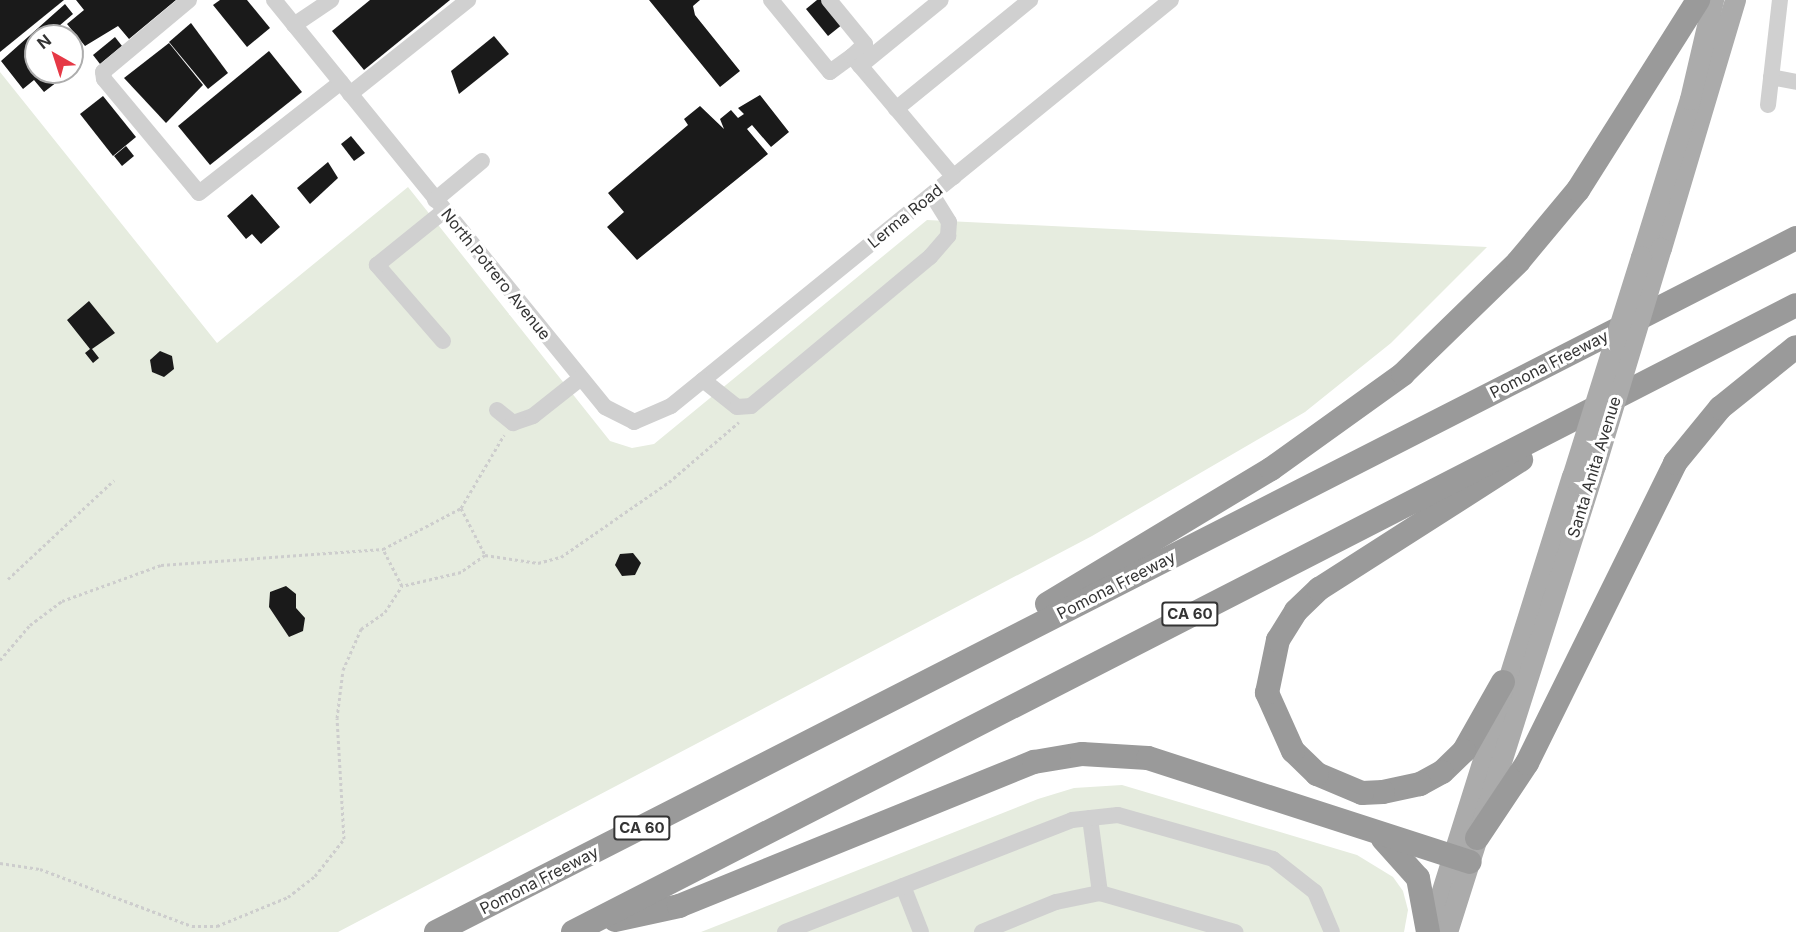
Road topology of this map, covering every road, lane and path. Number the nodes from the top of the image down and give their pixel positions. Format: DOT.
graph roads {
  1 [pos="189,0"];
  2 [pos="274,0"];
  3 [pos="331,0"];
  4 [pos="468,0"];
  5 [pos="771,0"];
  6 [pos="829,0"];
  7 [pos="941,0"];
  8 [pos="1030,0"];
  9 [pos="1171,0"];
  10 [pos="1698,0"];
  11 [pos="1713,0"];
  12 [pos="1735,0"];
  13 [pos="1780,0"];
  14 [pos="294,25"];
  15 [pos="856,61"];
  16 [pos="1771,77"];
  17 [pos="1796,82"];
  18 [pos="346,88"];
  19 [pos="1768,105"];
  20 [pos="896,109"];
  21 [pos="482,161"];
  22 [pos="954,177"];
  23 [pos="932,195"];
  24 [pos="440,205"];
  25 [pos="1796,220"];
  26 [pos="1796,238"];
  27 [pos="1796,305"];
  28 [pos="1647,314"];
  29 [pos="443,341"];
  30 [pos="1796,347"];
  31 [pos="581,378"];
  32 [pos="703,380"];
  33 [pos="1641,384"];
  34 [pos="751,406"];
  35 [pos="497,410"];
  36 [pos="634,422"];
  37 [pos="513,423"];
  38 [pos="114,480"];
  39 [pos="461,508"];
  40 [pos="383,549"];
  41 [pos="485,555"];
  42 [pos="9,579"];
  43 [pos="402,586"];
  44 [pos="0,660"];
  45 [pos="1503,682"];
  46 [pos="849,724"];
  47 [pos="1090,818"];
  48 [pos="1376,834"];
  49 [pos="1477,838"];
  50 [pos="1461,860"];
  51 [pos="0,863"];
  52 [pos="903,886"];
  53 [pos="1100,893"];
  54 [pos="580,929"];
  55 [pos="436,932"];
  56 [pos="785,932"];
  57 [pos="921,932"];
  58 [pos="982,932"];
  59 [pos="1235,932"];
  60 [pos="1332,932"];
  61 [pos="1429,932"];
  62 [pos="1447,932"];
  1 -- 18 [label="street"];
  2 -- 14 [label="street, North Potrero Avenue"];
  3 -- 14 [label="street"];
  4 -- 18 [label="street"];
  5 -- 15 [label="street"];
  6 -- 15 [label="street"];
  7 -- 15 [label="street"];
  8 -- 20 [label="street"];
  9 -- 22 [label="street, Lerma Road"];
  10 -- 46 [label="highway"];
  11 -- 45 [label="main road, Santa Anita Avenue, bridge"];
  12 -- 49 [label="main road, Santa Anita Avenue, bridge"];
  13 -- 16 [label="street"];
  14 -- 18 [label="street, North Potrero Avenue"];
  15 -- 20 [label="street"];
  16 -- 17 [label="street"];
  16 -- 19 [label="street"];
  18 -- 24 [label="street, North Potrero Avenue"];
  20 -- 22 [label="street"];
  21 -- 24 [label="street"];
  22 -- 23 [label="street, Lerma Road"];
  23 -- 32 [label="street, Lerma Road"];
  23 -- 34 [label="street"];
  24 -- 29 [label="street"];
  24 -- 31 [label="street, North Potrero Avenue"];
  25 -- 28 [label="highway"];
  26 -- 28 [label="highway, Pomona Freeway / CA 60"];
  27 -- 33 [label="highway, CA 60"];
  28 -- 46 [label="highway, Pomona Freeway / CA 60"];
  30 -- 49 [label="highway"];
  31 -- 36 [label="street, North Potrero Avenue"];
  31 -- 37 [label="street"];
  32 -- 34 [label="street"];
  32 -- 36 [label="street, Lerma Road"];
  33 -- 45 [label="highway"];
  33 -- 54 [label="highway, CA 60"];
  34 -- 41 [label="path"];
  35 -- 37 [label="street"];
  37 -- 39 [label="path"];
  38 -- 42 [label="path"];
  39 -- 40 [label="path"];
  39 -- 41 [label="path"];
  40 -- 43 [label="path"];
  40 -- 44 [label="path"];
  41 -- 43 [label="path"];
  43 -- 51 [label="path"];
  45 -- 50 [label="main road, Santa Anita Avenue"];
  46 -- 55 [label="highway, Pomona Freeway / CA 60"];
  47 -- 52 [label="street"];
  47 -- 53 [label="street"];
  47 -- 60 [label="street"];
  48 -- 50 [label="highway"];
  48 -- 54 [label="highway"];
  48 -- 61 [label="highway"];
  49 -- 50 [label="main road, Santa Anita Avenue"];
  50 -- 61 [label="main road, Santa Anita Avenue"];
  50 -- 62 [label="main road, Santa Anita Avenue"];
  52 -- 56 [label="street"];
  52 -- 57 [label="street"];
  53 -- 58 [label="street"];
  53 -- 59 [label="street"];
}
